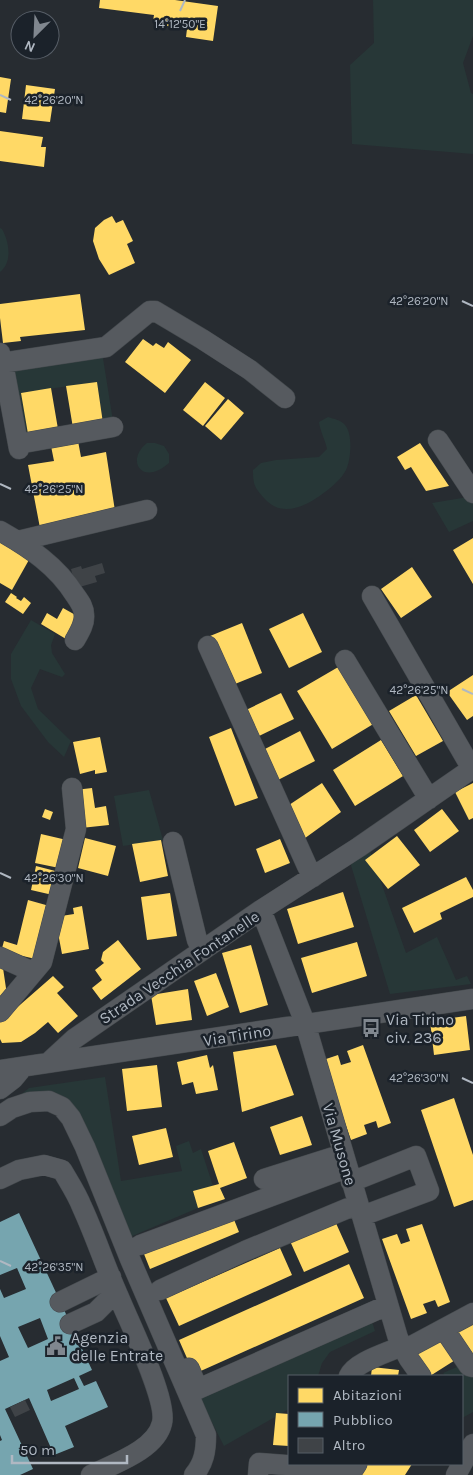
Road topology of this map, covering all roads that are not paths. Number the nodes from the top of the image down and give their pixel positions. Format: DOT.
graph roads {
  1 [pos="2,358"];
  2 [pos="284,398"];
  3 [pos="113,427"];
  4 [pos="438,440"];
  5 [pos="473,493"];
  6 [pos="147,510"];
  7 [pos="0,531"];
  8 [pos="18,541"];
  9 [pos="372,596"];
  10 [pos="75,640"];
  11 [pos="208,646"];
  12 [pos="345,660"];
  13 [pos="472,768"];
  14 [pos="72,788"];
  15 [pos="429,799"];
  16 [pos="173,842"];
  17 [pos="313,877"];
  18 [pos="261,910"];
  19 [pos="202,950"];
  20 [pos="0,957"];
  21 [pos="33,972"];
  22 [pos="473,999"];
  23 [pos="0,1012"];
  24 [pos="305,1023"];
  25 [pos="48,1063"];
  26 [pos="23,1067"];
  27 [pos="0,1070"];
  28 [pos="0,1089"];
  29 [pos="0,1116"];
  30 [pos="347,1168"];
  31 [pos="0,1179"];
  32 [pos="264,1179"];
  33 [pos="360,1210"];
  34 [pos="140,1245"];
  35 [pos="114,1286"];
  36 [pos="160,1290"];
  37 [pos="60,1302"];
  38 [pos="388,1305"];
  39 [pos="473,1313"];
  40 [pos="70,1324"];
  41 [pos="444,1329"];
  42 [pos="176,1341"];
  43 [pos="403,1348"];
  44 [pos="473,1367"];
  45 [pos="348,1375"];
  46 [pos="419,1375"];
  47 [pos="469,1442"];
  48 [pos="463,1457"];
  49 [pos="356,1465"];
  50 [pos="90,1475"];
  51 [pos="194,1475"];
  52 [pos="258,1475"];
  1 -- 2 [label="street"];
  1 -- 3 [label="street"];
  4 -- 5 [label="street"];
  6 -- 8 [label="street"];
  7 -- 8 [label="street"];
  8 -- 10 [label="street"];
  9 -- 13 [label="street"];
  11 -- 17 [label="street"];
  12 -- 15 [label="street"];
  13 -- 15 [label="street, Strada Vecchia Fontanelle"];
  14 -- 21 [label="street"];
  15 -- 17 [label="street, Strada Vecchia Fontanelle"];
  16 -- 19 [label="street"];
  17 -- 18 [label="street, Strada Vecchia Fontanelle"];
  18 -- 19 [label="street, Strada Vecchia Fontanelle"];
  18 -- 24 [label="street, Via Musone"];
  19 -- 25 [label="street, Strada Vecchia Fontanelle"];
  20 -- 21 [label="street"];
  21 -- 23 [label="street"];
  22 -- 24 [label="street, Via Tirino"];
  24 -- 25 [label="street, Via Tirino"];
  24 -- 30 [label="street, Via Musone"];
  25 -- 26 [label="street, Via Tirino"];
  26 -- 27 [label="street, Via Tirino"];
  26 -- 28 [label="street"];
  29 -- 51 [label="street"];
  30 -- 32 [label="street"];
  30 -- 33 [label="street, Via Musone"];
  30 -- 33 [label="street"];
  30 -- 34 [label="street"];
  31 -- 35 [label="street"];
  33 -- 36 [label="street"];
  33 -- 38 [label="street, Via Musone"];
  35 -- 37 [label="street"];
  35 -- 40 [label="street"];
  35 -- 50 [label="street"];
  38 -- 42 [label="street"];
  38 -- 43 [label="street, Via Musone"];
  39 -- 41 [label="street"];
  41 -- 43 [label="street"];
  41 -- 44 [label="street"];
  43 -- 45 [label="street"];
  43 -- 46 [label="street, Via Musone"];
  47 -- 48 [label="street"];
  49 -- 52 [label="street"];
}
